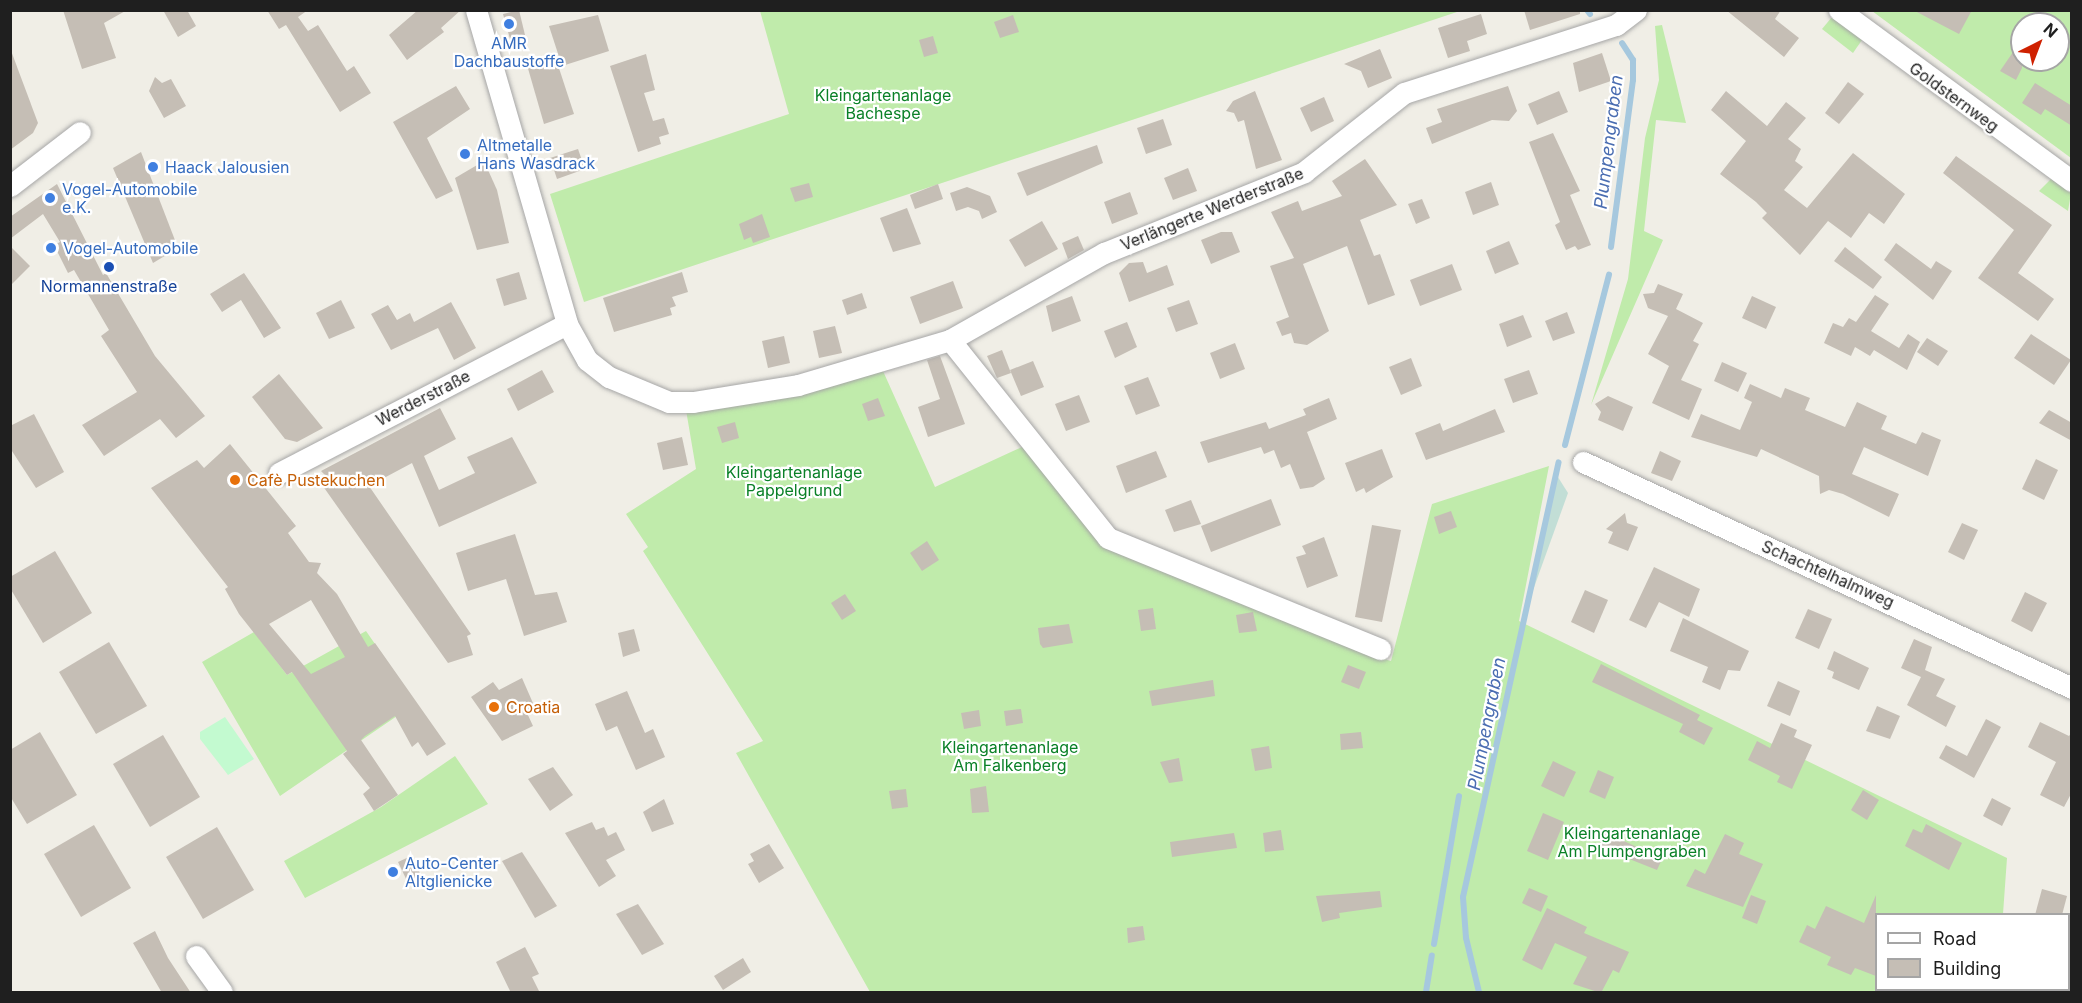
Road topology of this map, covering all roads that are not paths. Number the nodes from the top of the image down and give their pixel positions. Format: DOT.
graph roads {
  1 [pos="476,10"];
  2 [pos="1636,10"];
  3 [pos="1839,10"];
  4 [pos="80,132"];
  5 [pos="2072,181"];
  6 [pos="10,186"];
  7 [pos="567,324"];
  8 [pos="950,340"];
  9 [pos="1583,462"];
  10 [pos="279,473"];
  11 [pos="1380,649"];
  12 [pos="2072,688"];
  13 [pos="196,956"];
  14 [pos="222,993"];
  1 -- 7 [label="street, Verlängerte Werderstraße"];
  2 -- 8 [label="street, Verlängerte Werderstraße"];
  3 -- 5 [label="street, Goldsternweg"];
  4 -- 6 [label="street"];
  7 -- 8 [label="street, Verlängerte Werderstraße"];
  7 -- 10 [label="street, Werderstraße"];
  8 -- 11 [label="street"];
  9 -- 12 [label="street, Schachtelhalmweg"];
  13 -- 14 [label="street"];
}
